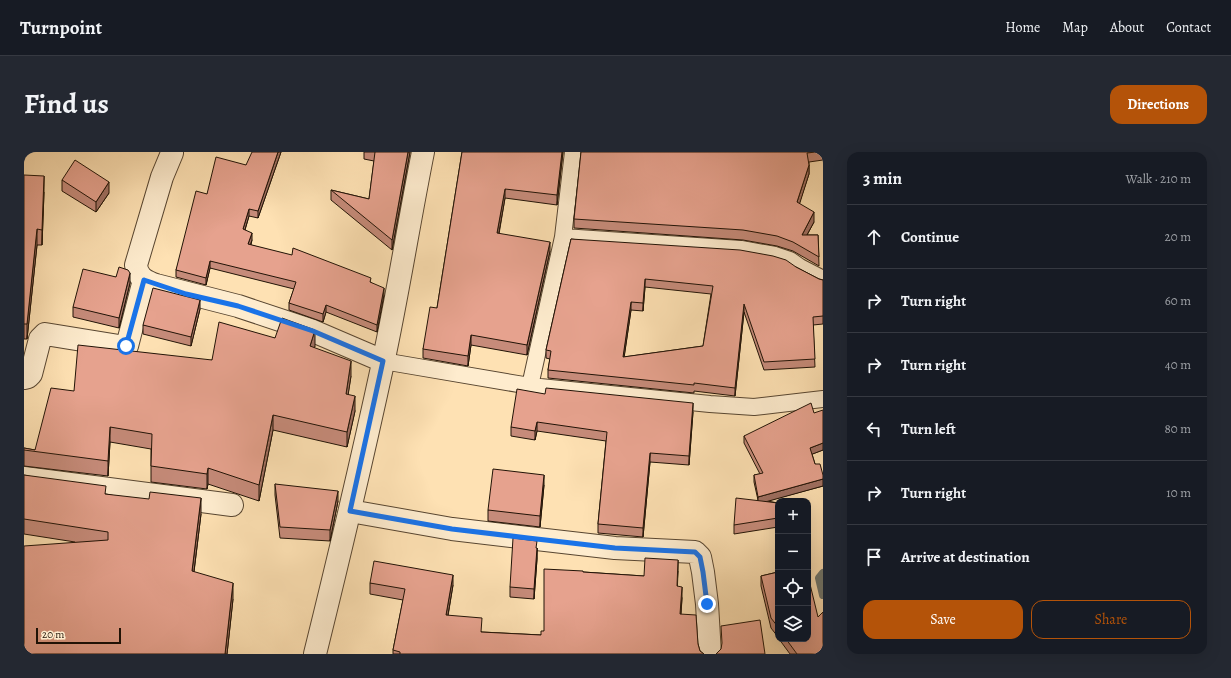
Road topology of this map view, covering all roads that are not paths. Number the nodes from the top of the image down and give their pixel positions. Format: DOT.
graph roads {
  1 [pos="423,152"];
  2 [pos="573,152"];
  3 [pos="172,153"];
  4 [pos="563,237"];
  5 [pos="823,279"];
  6 [pos="144,280"];
  7 [pos="383,361"];
  8 [pos="24,378"];
  9 [pos="530,386"];
  10 [pos="823,399"];
  11 [pos="24,478"];
  12 [pos="232,505"];
  13 [pos="350,511"];
  14 [pos="315,654"];
  15 [pos="710,654"];
  1 -- 7 [label="street"];
  2 -- 4 [label="lane"];
  3 -- 6 [label="street"];
  4 -- 5 [label="lane"];
  4 -- 9 [label="lane"];
  6 -- 7 [label="street"];
  6 -- 8 [label="street"];
  7 -- 9 [label="lane"];
  7 -- 13 [label="street"];
  9 -- 10 [label="lane"];
  11 -- 12 [label="street"];
  13 -- 14 [label="street"];
  13 -- 15 [label="street"];
}
